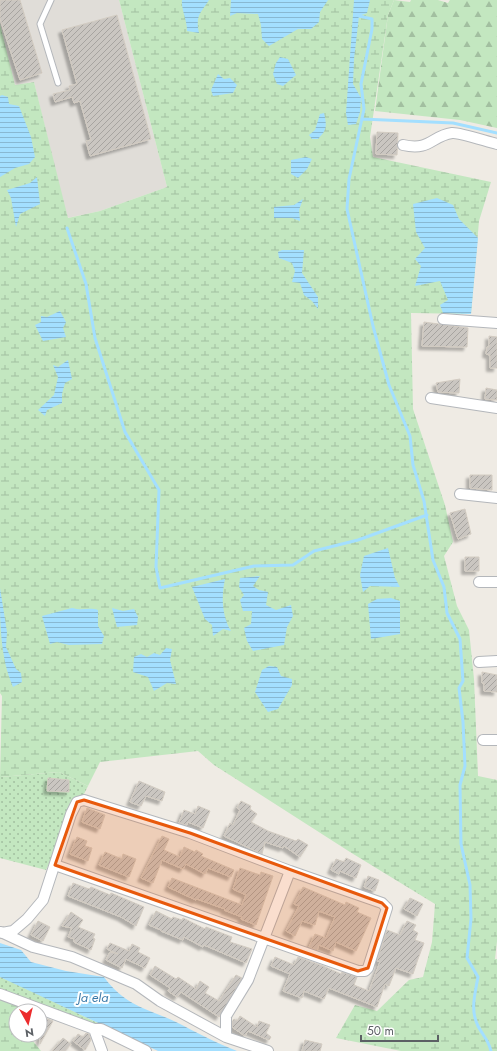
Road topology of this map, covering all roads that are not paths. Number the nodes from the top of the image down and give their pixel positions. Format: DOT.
graph roads {
  1 [pos="51,0"];
  2 [pos="58,84"];
  3 [pos="497,144"];
  4 [pos="403,145"];
  5 [pos="443,319"];
  6 [pos="497,323"];
  7 [pos="431,398"];
  8 [pos="497,408"];
  9 [pos="460,494"];
  10 [pos="497,498"];
  11 [pos="479,582"];
  12 [pos="497,582"];
  13 [pos="497,661"];
  14 [pos="479,662"];
  15 [pos="483,740"];
  16 [pos="497,740"];
  17 [pos="55,865"];
  18 [pos="290,871"];
  19 [pos="1,932"];
  20 [pos="265,939"];
  21 [pos="0,994"];
  22 [pos="94,1029"];
  23 [pos="226,1037"];
  24 [pos="102,1051"];
  25 [pos="146,1051"];
  26 [pos="268,1051"];
  1 -- 2 [label="lane"];
  3 -- 4 [label="street"];
  5 -- 6 [label="street"];
  7 -- 8 [label="street"];
  9 -- 10 [label="street"];
  11 -- 12 [label="street"];
  13 -- 14 [label="street"];
  15 -- 16 [label="street"];
  17 -- 18 [label="street"];
  17 -- 19 [label="street"];
  17 -- 20 [label="street"];
  18 -- 20 [label="street"];
  18 -- 20 [label="street"];
  19 -- 23 [label="street"];
  20 -- 23 [label="street"];
  21 -- 22 [label="street"];
  22 -- 24 [label="street"];
  22 -- 25 [label="street"];
  23 -- 26 [label="street"];
}
